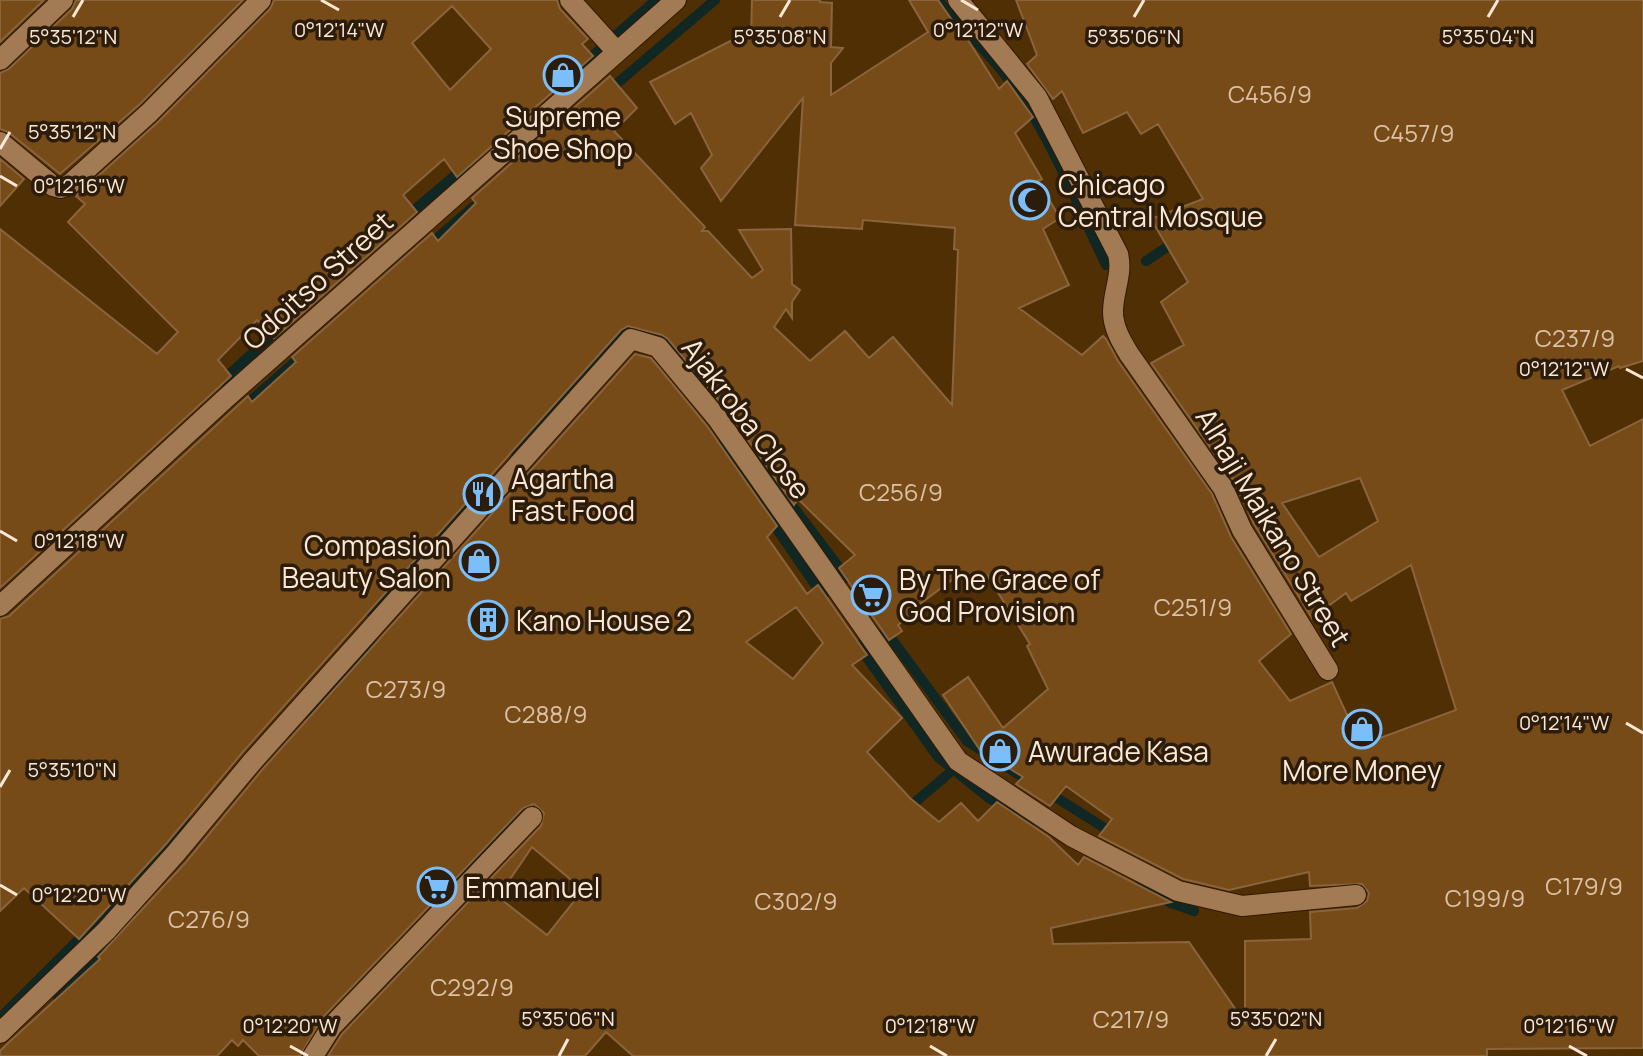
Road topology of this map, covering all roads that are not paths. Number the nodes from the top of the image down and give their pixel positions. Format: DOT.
graph roads {
  1 [pos="63,0"];
  2 [pos="261,0"];
  3 [pos="570,0"];
  4 [pos="676,0"];
  5 [pos="958,0"];
  6 [pos="617,52"];
  7 [pos="0,60"];
  8 [pos="0,142"];
  9 [pos="0,606"];
  10 [pos="1328,670"];
  11 [pos="532,817"];
  12 [pos="1356,895"];
  13 [pos="0,1033"];
  14 [pos="313,1056"];
  1 -- 7 [label="street"];
  2 -- 8 [label="street"];
  3 -- 6 [label="street"];
  4 -- 6 [label="street, Odoitso Street"];
  5 -- 10 [label="street, Alhaji Maikano Street"];
  6 -- 9 [label="street, Odoitso Street"];
  11 -- 14 [label="street"];
  12 -- 13 [label="street, Ajakroba Close"];
}
